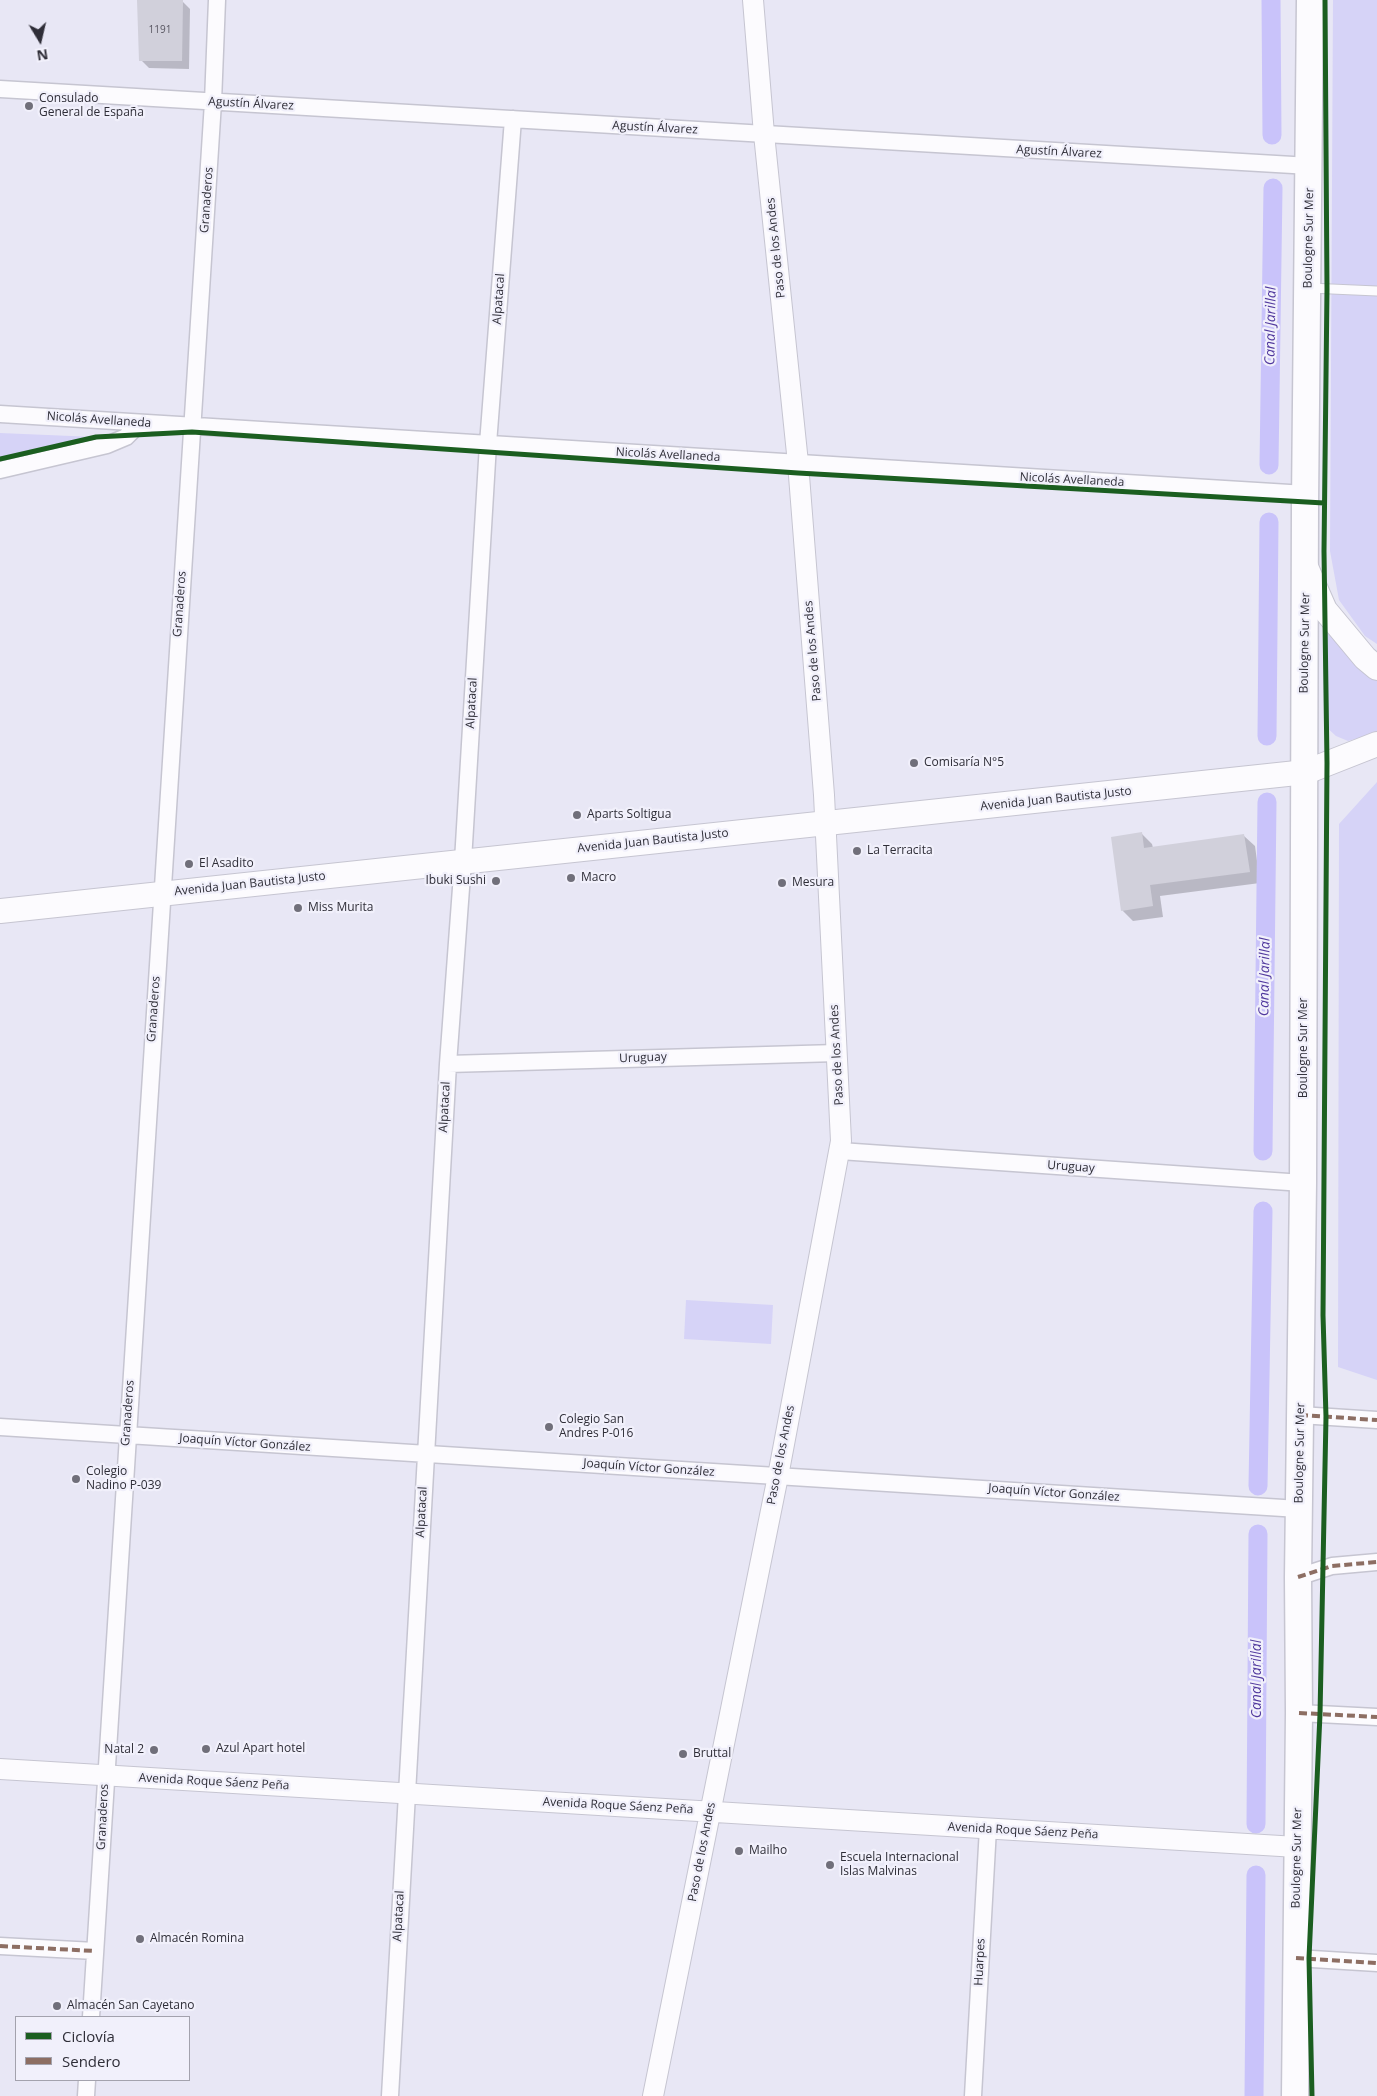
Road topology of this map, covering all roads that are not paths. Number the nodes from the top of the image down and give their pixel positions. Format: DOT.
graph roads {
  1 [pos="217,0"];
  2 [pos="753,0"];
  3 [pos="1310,0"];
  4 [pos="0,89"];
  5 [pos="213,102"];
  6 [pos="512,119"];
  7 [pos="764,134"];
  8 [pos="1310,166"];
  9 [pos="1308,288"];
  10 [pos="1377,291"];
  11 [pos="0,414"];
  12 [pos="103,421"];
  13 [pos="150,424"];
  14 [pos="192,426"];
  15 [pos="488,444"];
  16 [pos="104,446"];
  17 [pos="798,463"];
  18 [pos="0,470"];
  19 [pos="1306,494"];
  20 [pos="1306,567"];
  21 [pos="1377,668"];
  22 [pos="1377,744"];
  23 [pos="1306,772"];
  24 [pos="826,823"];
  25 [pos="463,862"];
  26 [pos="161,894"];
  27 [pos="0,911"];
  28 [pos="837,1053"];
  29 [pos="448,1064"];
  30 [pos="840,1151"];
  31 [pos="1303,1183"];
  32 [pos="1300,1415"];
  33 [pos="1377,1420"];
  34 [pos="0,1427"];
  35 [pos="127,1435"];
  36 [pos="425,1454"];
  37 [pos="778,1476"];
  38 [pos="1299,1508"];
  39 [pos="1377,1562"];
  40 [pos="1298,1577"];
  41 [pos="1299,1713"];
  42 [pos="1377,1717"];
  43 [pos="0,1769"];
  44 [pos="105,1775"];
  45 [pos="406,1793"];
  46 [pos="710,1812"];
  47 [pos="988,1828"];
  48 [pos="1297,1847"];
  49 [pos="0,1946"];
  50 [pos="95,1952"];
  51 [pos="1296,1958"];
  52 [pos="1377,1962"];
  53 [pos="91,2016"];
  54 [pos="87,2081"];
  55 [pos="86,2096"];
  56 [pos="390,2096"];
  57 [pos="653,2096"];
  58 [pos="973,2096"];
  59 [pos="1294,2096"];
  1 -- 5 [label="street, Granaderos"];
  2 -- 7 [label="street, Paso de los Andes"];
  3 -- 8 [label="main road, Boulogne Sur Mer"];
  4 -- 5 [label="street, Agustín Álvarez"];
  5 -- 6 [label="street, Agustín Álvarez"];
  5 -- 14 [label="street, Granaderos"];
  6 -- 7 [label="street, Agustín Álvarez"];
  6 -- 15 [label="street, Alpatacal"];
  7 -- 8 [label="street, Agustín Álvarez"];
  7 -- 17 [label="street, Paso de los Andes"];
  8 -- 9 [label="main road, Boulogne Sur Mer"];
  9 -- 10 [label="lane"];
  9 -- 19 [label="main road, Boulogne Sur Mer"];
  11 -- 12 [label="street, Nicolás Avellaneda"];
  12 -- 13 [label="street, Nicolás Avellaneda"];
  12 -- 16 [label="street"];
  13 -- 14 [label="street, Nicolás Avellaneda"];
  13 -- 16 [label="street"];
  14 -- 15 [label="street, Nicolás Avellaneda"];
  14 -- 26 [label="street, Granaderos"];
  15 -- 17 [label="street, Nicolás Avellaneda"];
  15 -- 25 [label="street, Alpatacal"];
  16 -- 18 [label="street"];
  17 -- 19 [label="street, Nicolás Avellaneda"];
  17 -- 24 [label="street, Paso de los Andes"];
  19 -- 20 [label="main road, Boulogne Sur Mer"];
  20 -- 21 [label="main road"];
  20 -- 23 [label="main road, Boulogne Sur Mer"];
  22 -- 23 [label="main road, Avenida Juan Bautista Justo"];
  23 -- 24 [label="main road, Avenida Juan Bautista Justo"];
  23 -- 31 [label="main road, Boulogne Sur Mer"];
  24 -- 25 [label="main road, Avenida Juan Bautista Justo"];
  24 -- 28 [label="street, Paso de los Andes"];
  25 -- 26 [label="main road, Avenida Juan Bautista Justo"];
  25 -- 29 [label="street, Alpatacal"];
  26 -- 27 [label="main road, Avenida Juan Bautista Justo"];
  26 -- 35 [label="street, Granaderos"];
  28 -- 29 [label="street, Uruguay"];
  28 -- 30 [label="street, Paso de los Andes"];
  29 -- 36 [label="street, Alpatacal"];
  30 -- 31 [label="street, Uruguay"];
  30 -- 37 [label="street, Paso de los Andes"];
  31 -- 32 [label="main road, Boulogne Sur Mer"];
  32 -- 33 [label="street"];
  32 -- 38 [label="main road, Boulogne Sur Mer"];
  34 -- 35 [label="street, Joaquín Víctor González"];
  35 -- 36 [label="street, Joaquín Víctor González"];
  35 -- 44 [label="street, Granaderos"];
  36 -- 37 [label="street, Joaquín Víctor González"];
  36 -- 45 [label="street, Alpatacal"];
  37 -- 38 [label="street, Joaquín Víctor González"];
  37 -- 46 [label="street, Paso de los Andes"];
  38 -- 40 [label="main road, Boulogne Sur Mer"];
  39 -- 40 [label="street"];
  40 -- 41 [label="main road, Boulogne Sur Mer"];
  41 -- 42 [label="street"];
  41 -- 48 [label="main road, Boulogne Sur Mer"];
  43 -- 44 [label="street, Avenida Roque Sáenz Peña"];
  44 -- 45 [label="street, Avenida Roque Sáenz Peña"];
  44 -- 50 [label="street, Granaderos"];
  45 -- 46 [label="street, Avenida Roque Sáenz Peña"];
  45 -- 56 [label="street, Alpatacal"];
  46 -- 47 [label="street, Avenida Roque Sáenz Peña"];
  46 -- 57 [label="street, Paso de los Andes"];
  47 -- 48 [label="street, Avenida Roque Sáenz Peña"];
  47 -- 58 [label="street, Huarpes"];
  48 -- 51 [label="main road, Boulogne Sur Mer"];
  49 -- 50 [label="street"];
  50 -- 53 [label="street, Granaderos"];
  51 -- 52 [label="street"];
  51 -- 59 [label="main road, Boulogne Sur Mer"];
  54 -- 55 [label="street"];
}
